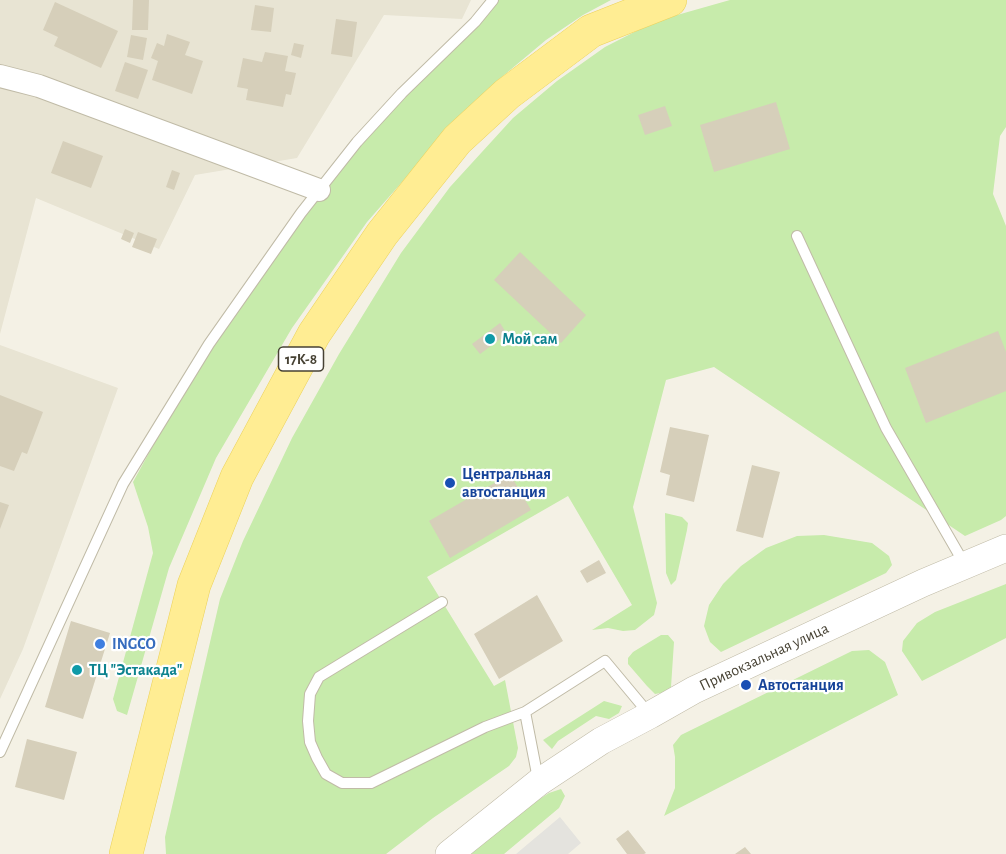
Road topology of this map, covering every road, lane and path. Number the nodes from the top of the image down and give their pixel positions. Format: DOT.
graph roads {
  1 [pos="493,0"];
  2 [pos="670,0"];
  3 [pos="0,76"];
  4 [pos="319,190"];
  5 [pos="797,236"];
  6 [pos="1006,548"];
  7 [pos="965,565"];
  8 [pos="442,602"];
  9 [pos="525,712"];
  10 [pos="651,715"];
  11 [pos="0,752"];
  12 [pos="539,782"];
  13 [pos="126,854"];
  14 [pos="449,854"];
  1 -- 4 [label="lane"];
  2 -- 13 [label="main road, 17К-8"];
  3 -- 4 [label="street"];
  4 -- 11 [label="lane"];
  5 -- 7 [label="lane"];
  6 -- 7 [label="street, Привокзальная улица"];
  7 -- 10 [label="street, Привокзальная улица"];
  8 -- 9 [label="lane"];
  9 -- 10 [label="lane"];
  9 -- 12 [label="lane"];
  10 -- 12 [label="street, Привокзальная улица"];
  12 -- 14 [label="street, Привокзальная улица"];
}
